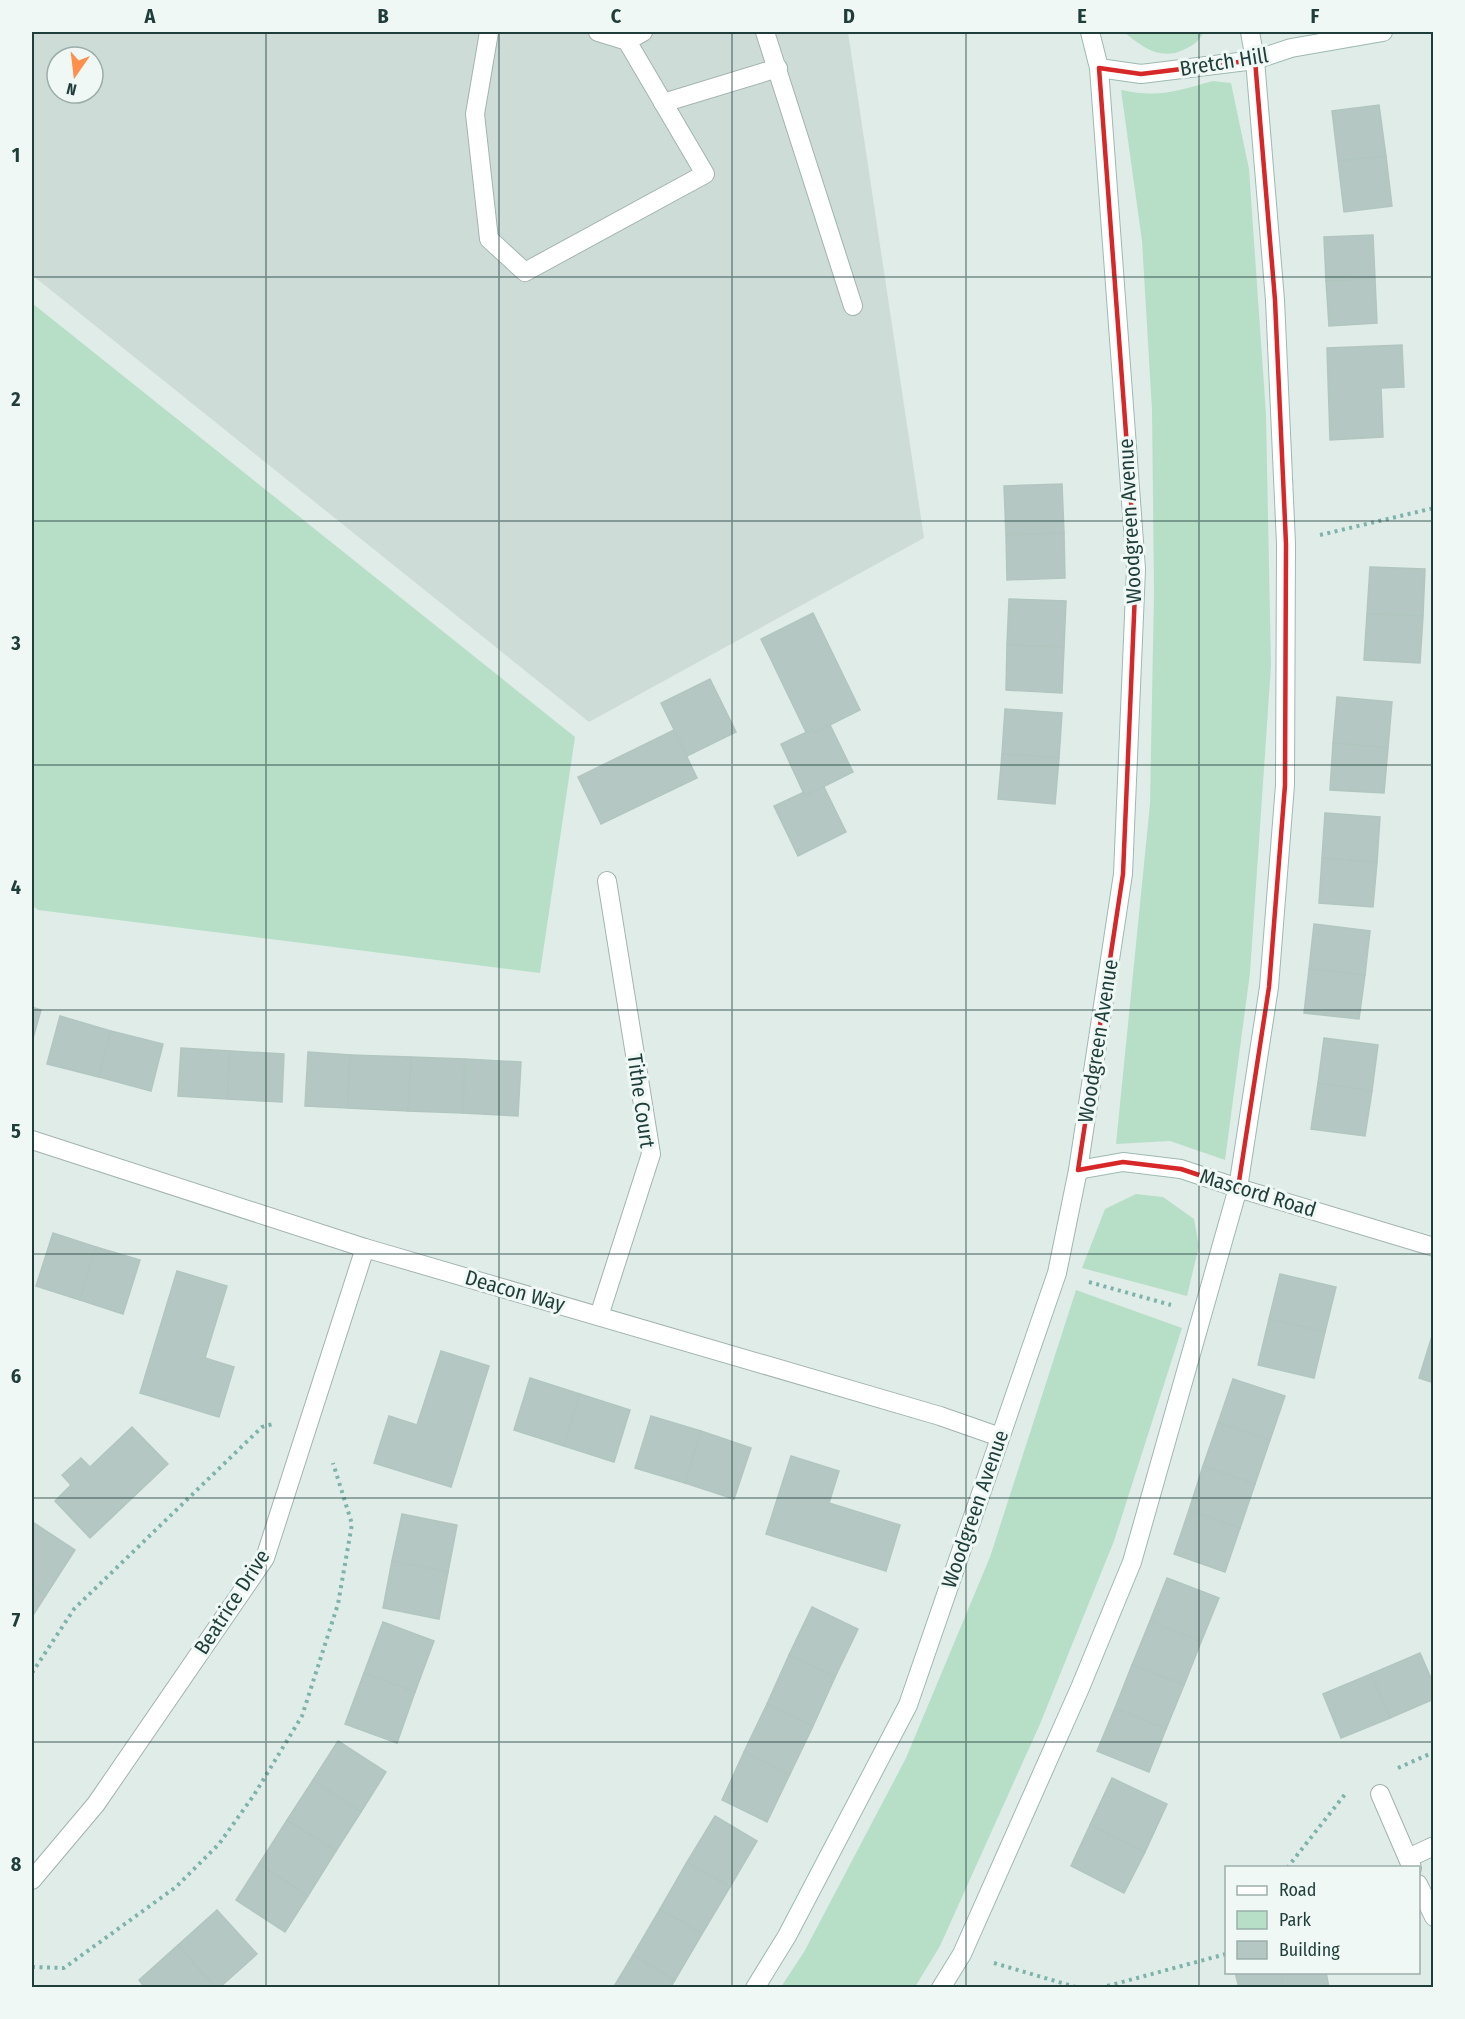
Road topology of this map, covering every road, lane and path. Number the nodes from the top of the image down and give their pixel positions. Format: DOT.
graph roads {
  1 [pos="489,32"];
  2 [pos="598,32"];
  3 [pos="643,32"];
  4 [pos="765,32"];
  5 [pos="1090,32"];
  6 [pos="1250,32"];
  7 [pos="1383,32"];
  8 [pos="627,41"];
  9 [pos="1255,60"];
  10 [pos="778,68"];
  11 [pos="1099,68"];
  12 [pos="663,103"];
  13 [pos="853,306"];
  14 [pos="1434,508"];
  15 [pos="1286,544"];
  16 [pos="607,881"];
  17 [pos="32,1140"];
  18 [pos="1078,1170"];
  19 [pos="1238,1188"];
  20 [pos="1434,1247"];
  21 [pos="365,1248"];
  22 [pos="1057,1273"];
  23 [pos="1204,1314"];
  24 [pos="598,1316"];
  25 [pos="313,1413"];
  26 [pos="1000,1437"];
  27 [pos="329,1453"];
  28 [pos="32,1673"];
  29 [pos="1380,1794"];
  30 [pos="1434,1846"];
  31 [pos="1410,1863"];
  32 [pos="32,1880"];
  33 [pos="1420,1886"];
  34 [pos="1434,1917"];
  35 [pos="962,1954"];
  36 [pos="1225,1954"];
  37 [pos="32,1967"];
  38 [pos="755,1988"];
  39 [pos="941,1988"];
  40 [pos="1079,1988"];
  41 [pos="1100,1988"];
  1 -- 12 [label="street"];
  2 -- 8 [label="street"];
  3 -- 8 [label="street"];
  4 -- 10 [label="street"];
  5 -- 11 [label="street, Woodgreen Avenue"];
  6 -- 9 [label="street"];
  7 -- 9 [label="street, Bretch Hill"];
  8 -- 12 [label="street"];
  9 -- 11 [label="street, Bretch Hill"];
  9 -- 15 [label="street"];
  10 -- 12 [label="street"];
  10 -- 13 [label="street"];
  11 -- 18 [label="street, Woodgreen Avenue"];
  14 -- 15 [label="path"];
  15 -- 19 [label="street"];
  16 -- 24 [label="street, Tithe Court"];
  17 -- 21 [label="street, Deacon Way"];
  18 -- 19 [label="street, Mascord Road"];
  18 -- 22 [label="street, Woodgreen Avenue"];
  19 -- 20 [label="street, Mascord Road"];
  19 -- 23 [label="street"];
  21 -- 24 [label="street, Deacon Way"];
  21 -- 25 [label="street, Beatrice Drive"];
  22 -- 23 [label="path"];
  22 -- 26 [label="street, Woodgreen Avenue"];
  23 -- 35 [label="street"];
  24 -- 26 [label="street, Deacon Way"];
  25 -- 28 [label="path"];
  25 -- 32 [label="street, Beatrice Drive"];
  26 -- 38 [label="street, Woodgreen Avenue"];
  27 -- 37 [label="path"];
  29 -- 31 [label="street"];
  30 -- 31 [label="street"];
  33 -- 34 [label="street"];
  35 -- 39 [label="street"];
  35 -- 40 [label="path"];
  36 -- 41 [label="path"];
}
